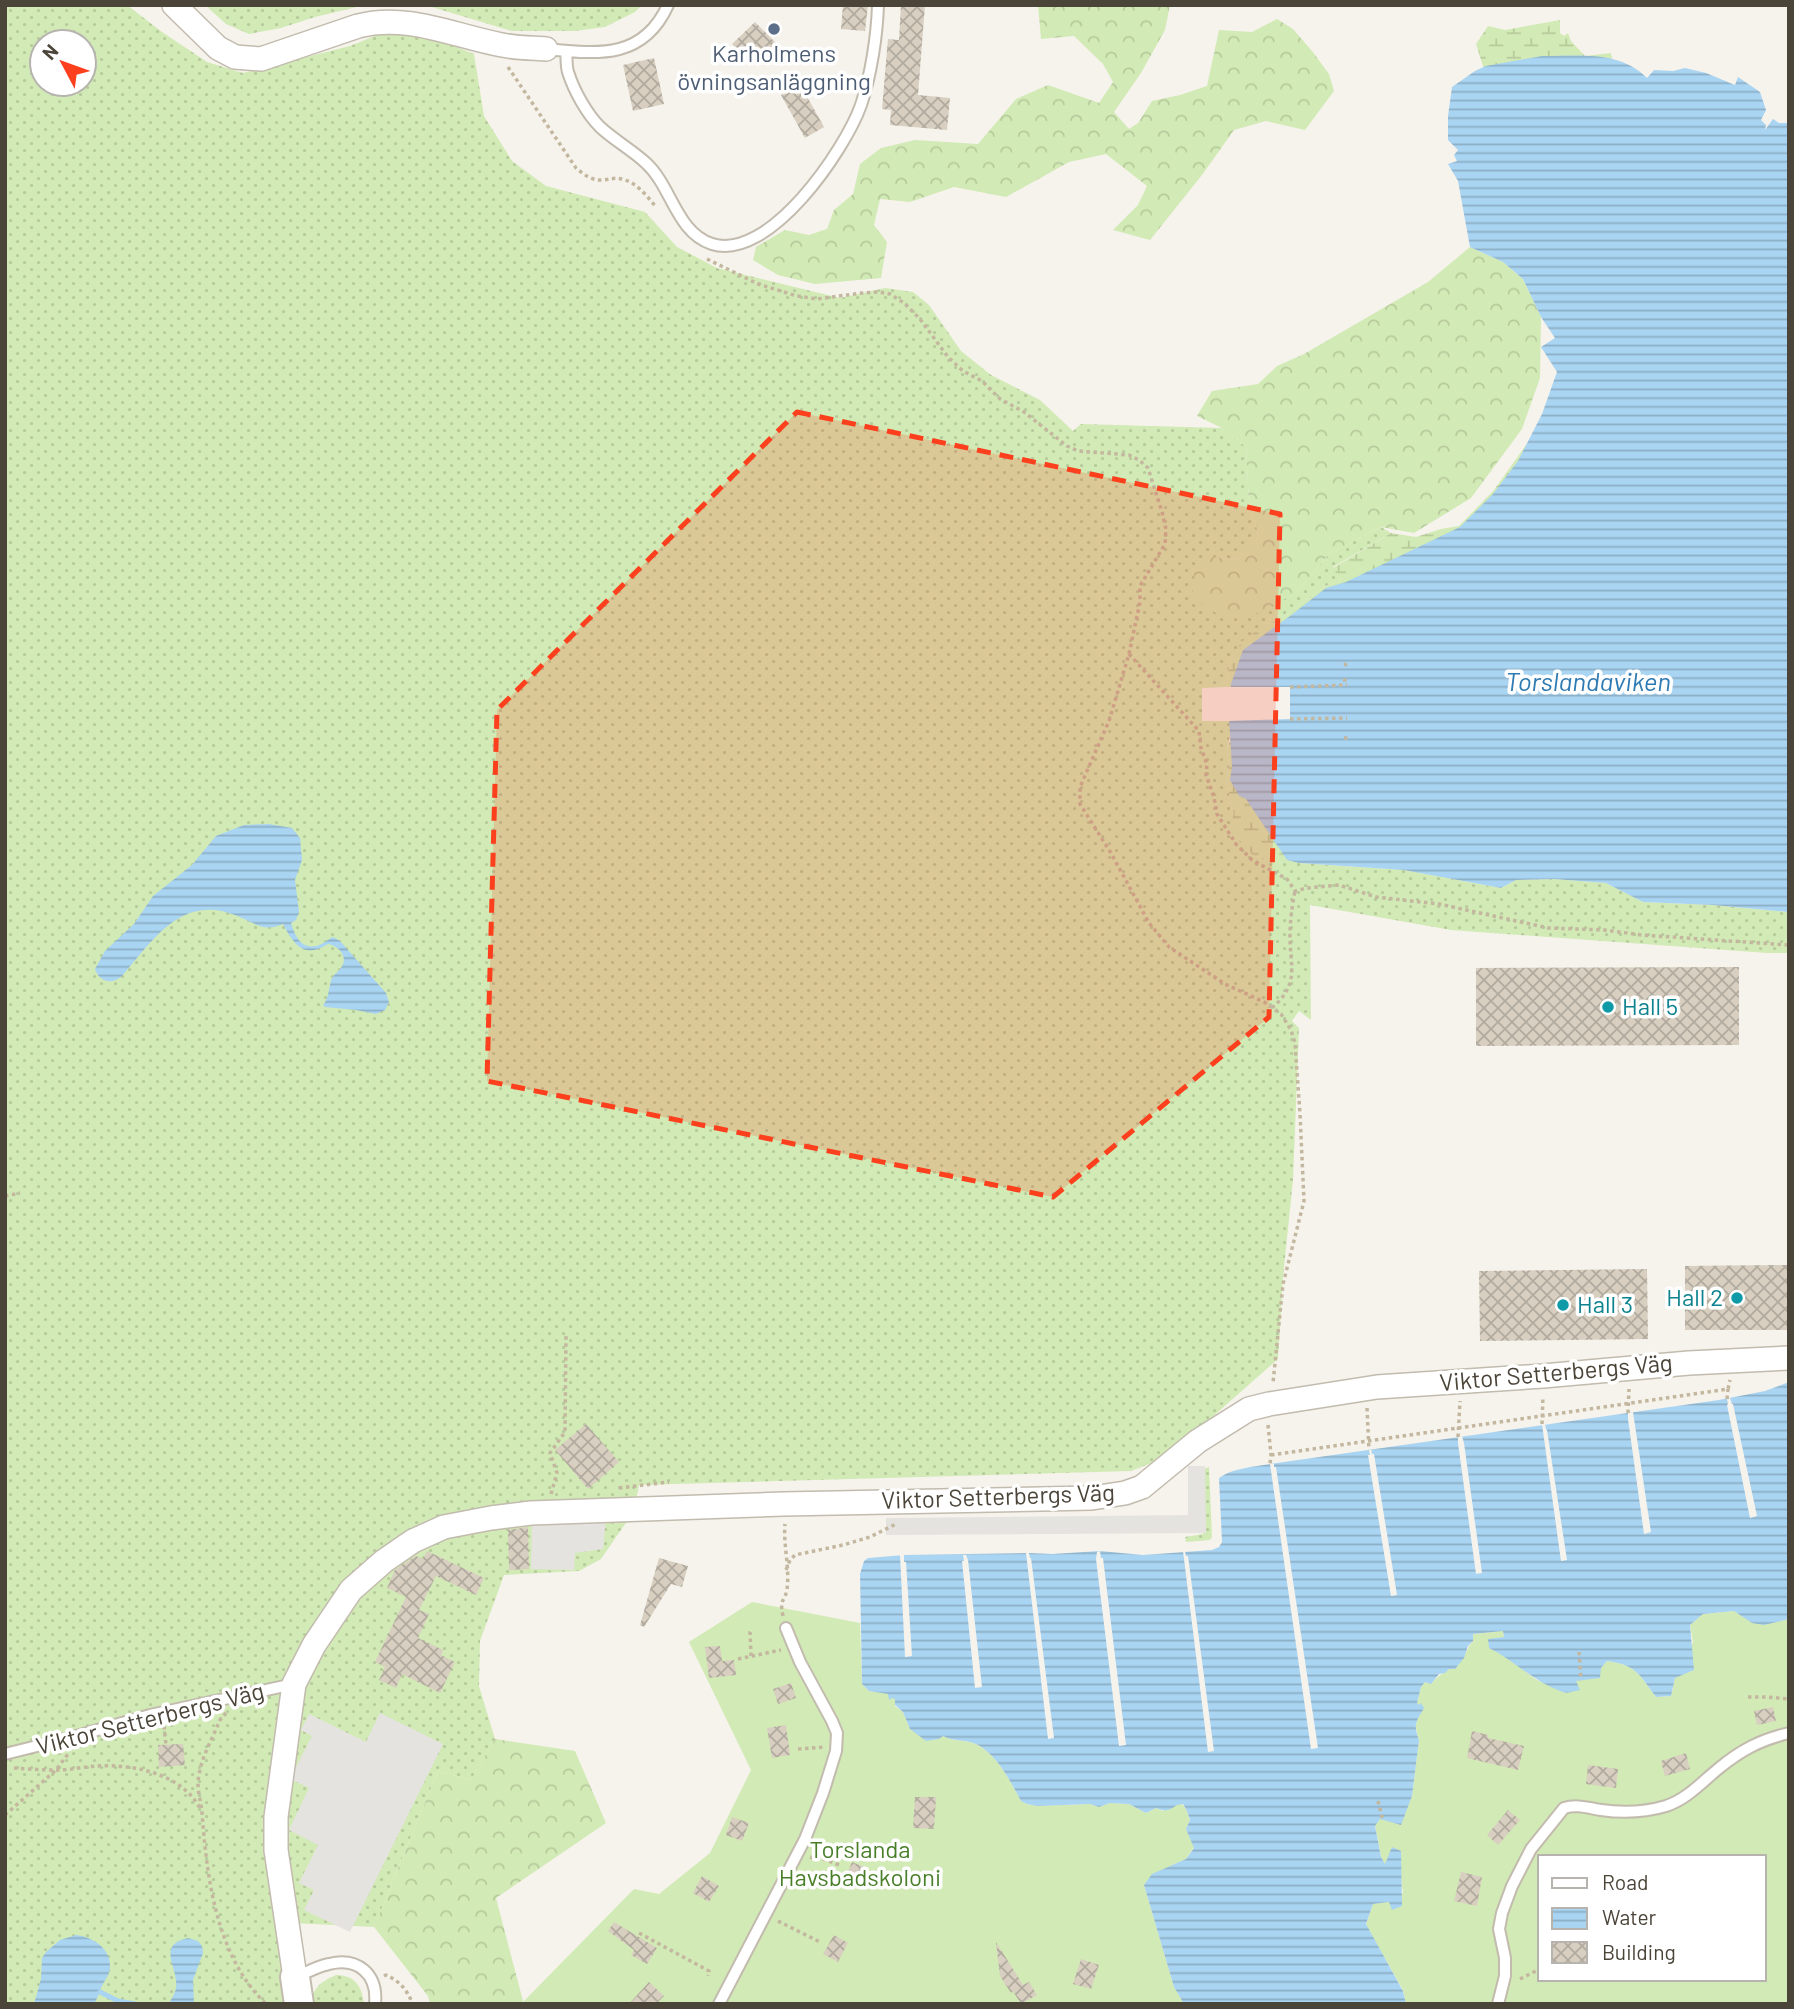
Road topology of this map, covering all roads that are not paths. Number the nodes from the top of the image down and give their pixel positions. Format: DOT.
graph roads {
  1 [pos="174,5"];
  2 [pos="668,5"];
  3 [pos="878,5"];
  4 [pos="556,50"];
  5 [pos="1789,1358"];
  6 [pos="786,1628"];
  7 [pos="295,1684"];
  8 [pos="1789,1733"];
  9 [pos="5,1754"];
  10 [pos="297,1990"];
  11 [pos="375,2004"];
  12 [pos="719,2004"];
  13 [pos="1498,2004"];
  1 -- 4 [label="street"];
  2 -- 4 [label="lane"];
  3 -- 4 [label="lane"];
  5 -- 7 [label="street, Viktor Setterbergs Väg"];
  6 -- 12 [label="lane"];
  7 -- 9 [label="lane, Viktor Setterbergs Väg"];
  7 -- 10 [label="street, Viktor Setterbergs Väg"];
  8 -- 13 [label="lane"];
  10 -- 11 [label="lane"];
}
